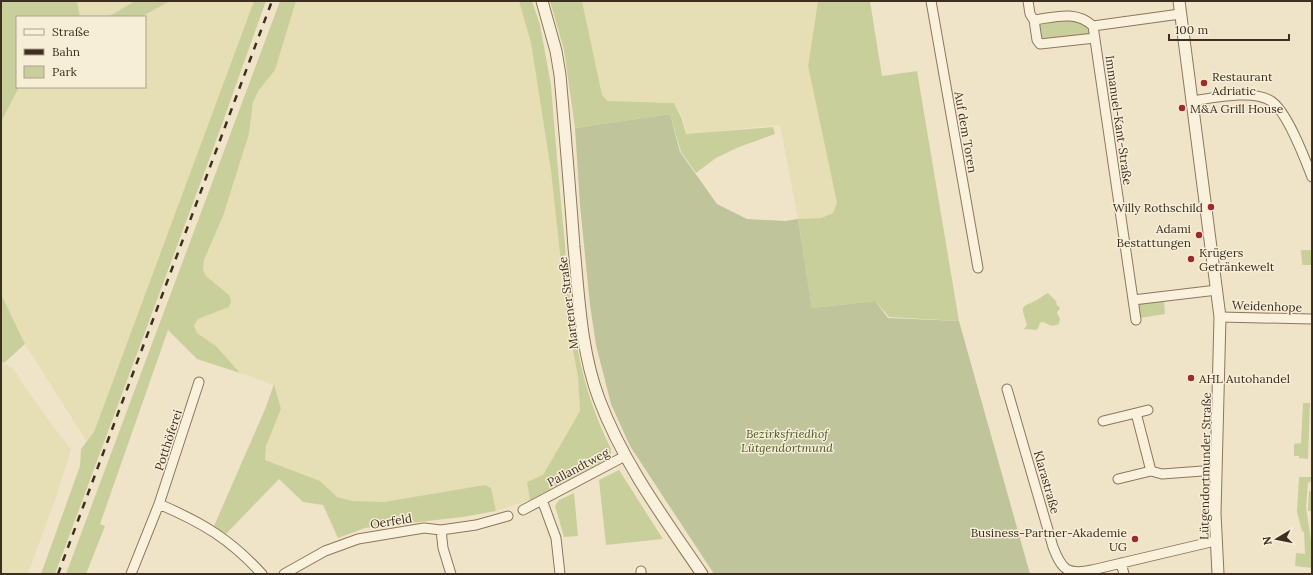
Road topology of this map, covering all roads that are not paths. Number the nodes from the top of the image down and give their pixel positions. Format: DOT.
graph roads {
  1 [pos="542,1"];
  2 [pos="931,1"];
  3 [pos="1028,1"];
  4 [pos="1178,1"];
  5 [pos="1180,14"];
  6 [pos="1034,20"];
  7 [pos="1093,26"];
  8 [pos="1095,38"];
  9 [pos="1192,101"];
  10 [pos="1312,177"];
  11 [pos="978,268"];
  12 [pos="1217,290"];
  13 [pos="1132,300"];
  14 [pos="1220,317"];
  15 [pos="1312,319"];
  16 [pos="1136,320"];
  17 [pos="199,382"];
  18 [pos="1007,389"];
  19 [pos="1148,410"];
  20 [pos="1136,413"];
  21 [pos="1103,421"];
  22 [pos="625,456"];
  23 [pos="1216,470"];
  24 [pos="1152,471"];
  25 [pos="1118,479"];
  26 [pos="542,500"];
  27 [pos="160,504"];
  28 [pos="523,510"];
  29 [pos="508,516"];
  30 [pos="440,530"];
  31 [pos="1215,541"];
  32 [pos="1121,563"];
  33 [pos="448,573"];
  34 [pos="131,574"];
  35 [pos="262,574"];
  36 [pos="284,574"];
  37 [pos="560,574"];
  38 [pos="702,574"];
  39 [pos="1124,574"];
  40 [pos="1218,574"];
  1 -- 22 [label="street, Martener Straße"];
  2 -- 11 [label="street, Auf dem Toren"];
  3 -- 6 [label="street"];
  4 -- 5 [label="street, Lütgendortmunder Straße"];
  5 -- 7 [label="street"];
  5 -- 9 [label="street, Lütgendortmunder Straße"];
  6 -- 7 [label="street"];
  6 -- 8 [label="street"];
  7 -- 8 [label="street, Immanuel-Kant-Straße"];
  8 -- 13 [label="street, Immanuel-Kant-Straße"];
  9 -- 10 [label="street"];
  9 -- 12 [label="street, Lütgendortmunder Straße"];
  12 -- 13 [label="street"];
  12 -- 14 [label="street, Lütgendortmunder Straße"];
  13 -- 16 [label="street, Immanuel-Kant-Straße"];
  14 -- 15 [label="street, Weidenhope"];
  14 -- 23 [label="street, Lütgendortmunder Straße"];
  17 -- 27 [label="street, Potthöferei"];
  18 -- 32 [label="street, Klarastraße"];
  19 -- 20 [label="street"];
  20 -- 21 [label="street"];
  20 -- 24 [label="street"];
  22 -- 26 [label="street, Pallandtweg"];
  22 -- 38 [label="street, Martener Straße"];
  23 -- 24 [label="street"];
  23 -- 31 [label="street, Lütgendortmunder Straße"];
  24 -- 25 [label="street"];
  26 -- 28 [label="street, Pallandtweg"];
  26 -- 37 [label="street, Pallandtweg"];
  27 -- 34 [label="street, Potthöferei"];
  27 -- 35 [label="street"];
  29 -- 30 [label="street, Oerfeld"];
  30 -- 33 [label="street"];
  30 -- 36 [label="street, Oerfeld"];
  31 -- 32 [label="street, Klarastraße"];
  31 -- 40 [label="street, Lütgendortmunder Straße"];
  32 -- 39 [label="street"];
}
